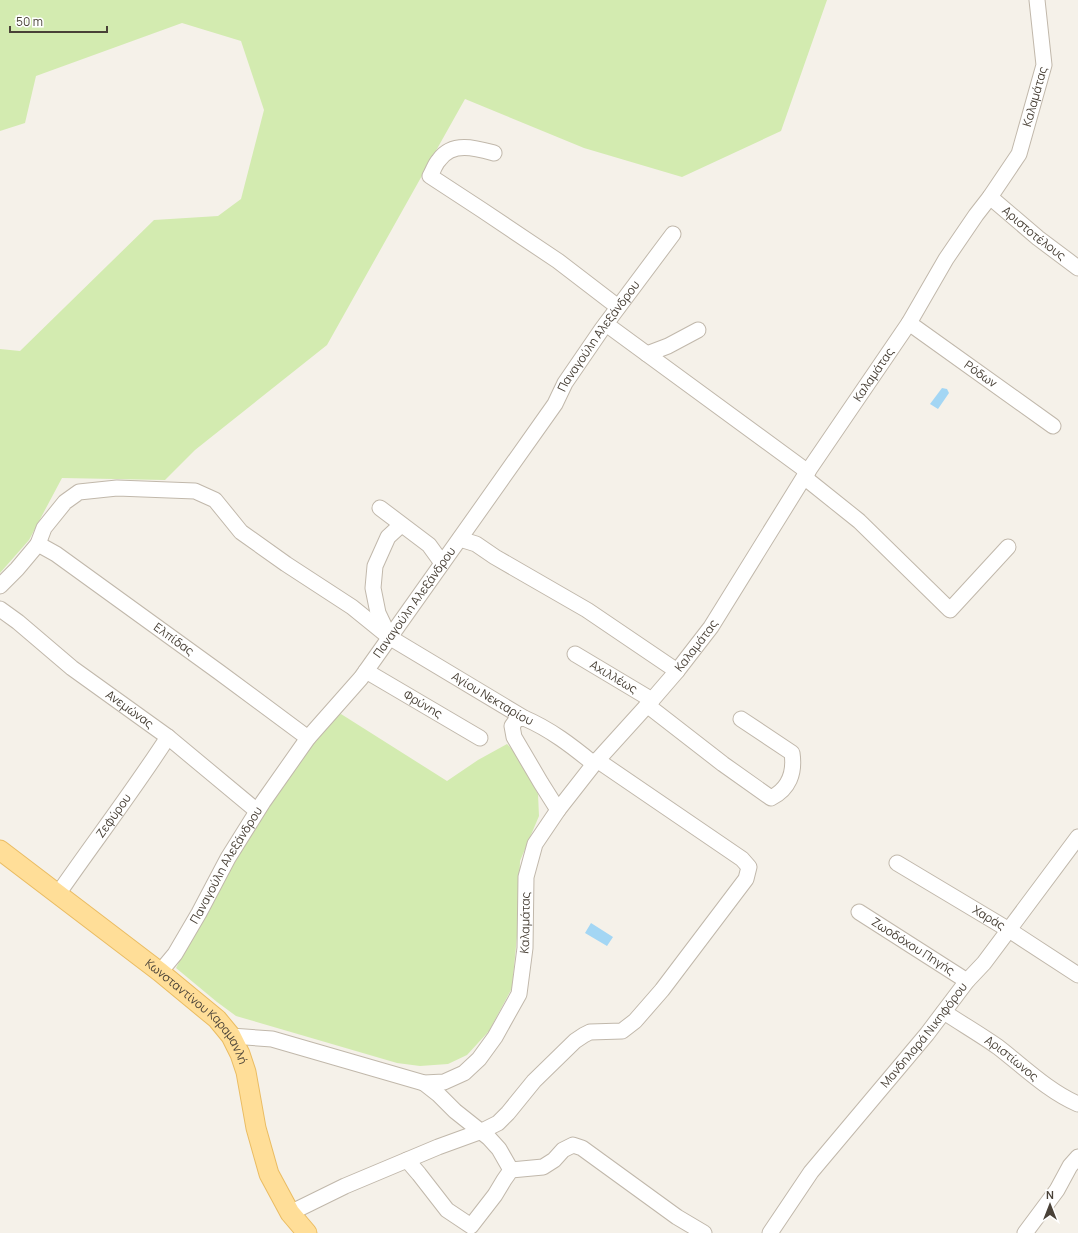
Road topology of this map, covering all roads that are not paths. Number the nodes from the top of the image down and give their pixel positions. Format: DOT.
graph roads {
  1 [pos="1037,0"];
  2 [pos="494,153"];
  3 [pos="990,197"];
  4 [pos="673,234"];
  5 [pos="1078,268"];
  6 [pos="618,307"];
  7 [pos="909,323"];
  8 [pos="606,324"];
  9 [pos="698,330"];
  10 [pos="647,354"];
  11 [pos="1052,426"];
  12 [pos="806,474"];
  13 [pos="380,508"];
  14 [pos="401,525"];
  15 [pos="460,539"];
  16 [pos="38,544"];
  17 [pos="1008,547"];
  18 [pos="442,564"];
  19 [pos="0,586"];
  20 [pos="0,609"];
  21 [pos="389,637"];
  22 [pos="575,654"];
  23 [pos="366,671"];
  24 [pos="677,671"];
  25 [pos="650,703"];
  26 [pos="524,718"];
  27 [pos="741,719"];
  28 [pos="168,737"];
  29 [pos="308,738"];
  30 [pos="480,738"];
  31 [pos="595,762"];
  32 [pos="558,810"];
  33 [pos="257,811"];
  34 [pos="1078,837"];
  35 [pos="0,850"];
  36 [pos="898,863"];
  37 [pos="58,894"];
  38 [pos="859,912"];
  39 [pos="1009,930"];
  40 [pos="160,972"];
  41 [pos="1078,975"];
  42 [pos="967,981"];
  43 [pos="944,1012"];
  44 [pos="231,1036"];
  45 [pos="424,1083"];
  46 [pos="1078,1104"];
  47 [pos="482,1131"];
  48 [pos="1078,1157"];
  49 [pos="407,1160"];
  50 [pos="511,1170"];
  51 [pos="290,1213"];
  52 [pos="476,1229"];
  53 [pos="1028,1232"];
  54 [pos="307,1233"];
  55 [pos="704,1233"];
  56 [pos="770,1233"];
  1 -- 3 [label="street, Καλαμάτας"];
  2 -- 6 [label="street"];
  3 -- 5 [label="street, Αριστοτέλους"];
  3 -- 7 [label="street, Καλαμάτας"];
  4 -- 6 [label="street, Παναγούλη Αλεξάνδρου"];
  6 -- 8 [label="street, Παναγούλη Αλεξάνδρου"];
  7 -- 11 [label="street, Ρόδων"];
  7 -- 12 [label="street, Καλαμάτας"];
  8 -- 10 [label="street"];
  8 -- 15 [label="street, Παναγούλη Αλεξάνδρου"];
  9 -- 10 [label="street"];
  10 -- 12 [label="street"];
  12 -- 17 [label="street"];
  12 -- 24 [label="street, Καλαμάτας"];
  13 -- 14 [label="street"];
  14 -- 18 [label="street"];
  14 -- 21 [label="street"];
  15 -- 18 [label="street, Παναγούλη Αλεξάνδρου"];
  15 -- 24 [label="street"];
  16 -- 19 [label="street, Αγίου Νεκταρίου"];
  16 -- 21 [label="street, Αγίου Νεκταρίου"];
  16 -- 29 [label="street, Ελπίδας"];
  18 -- 21 [label="street, Παναγούλη Αλεξάνδρου"];
  20 -- 28 [label="street, Ανεμώνας"];
  21 -- 23 [label="street, Παναγούλη Αλεξάνδρου"];
  21 -- 26 [label="street, Αγίου Νεκταρίου"];
  22 -- 25 [label="street, Αχιλλέως"];
  23 -- 29 [label="street, Παναγούλη Αλεξάνδρου"];
  23 -- 30 [label="street, Φρύνης"];
  24 -- 25 [label="street, Καλαμάτας"];
  25 -- 27 [label="street, Αχιλλέως"];
  25 -- 31 [label="street, Καλαμάτας"];
  26 -- 31 [label="street, Αγίου Νεκταρίου"];
  26 -- 32 [label="street"];
  28 -- 33 [label="street, Ανεμώνας"];
  28 -- 37 [label="street, Ζεφύρου"];
  29 -- 33 [label="street, Παναγούλη Αλεξάνδρου"];
  31 -- 32 [label="street, Καλαμάτας"];
  31 -- 47 [label="street, Αγίου Νεκταρίου"];
  32 -- 45 [label="street, Καλαμάτας"];
  33 -- 40 [label="street, Παναγούλη Αλεξάνδρου"];
  34 -- 39 [label="street, Μανδηλαρά Νικηφόρου"];
  35 -- 37 [label="main road, Κωνσταντίνου Καραμανλή"];
  36 -- 39 [label="street, Χαράς"];
  37 -- 40 [label="main road, Κωνσταντίνου Καραμανλή"];
  38 -- 42 [label="street, Ζωοδόχου Πηγής"];
  39 -- 41 [label="street, Χαράς"];
  39 -- 42 [label="street, Μανδηλαρά Νικηφόρου"];
  40 -- 44 [label="main road, Κωνσταντίνου Καραμανλή"];
  42 -- 43 [label="street, Μανδηλαρά Νικηφόρου"];
  43 -- 46 [label="street, Αριστίωνος"];
  43 -- 56 [label="street, Μανδηλαρά Νικηφόρου"];
  44 -- 45 [label="street, Καλαμάτας"];
  44 -- 51 [label="main road, Κωνσταντίνου Καραμανλή"];
  45 -- 47 [label="street"];
  47 -- 49 [label="street"];
  47 -- 50 [label="street"];
  48 -- 53 [label="street"];
  49 -- 51 [label="street"];
  49 -- 52 [label="street"];
  50 -- 52 [label="street"];
  50 -- 55 [label="street"];
  51 -- 54 [label="main road, Κωνσταντίνου Καραμανλή"];
}
